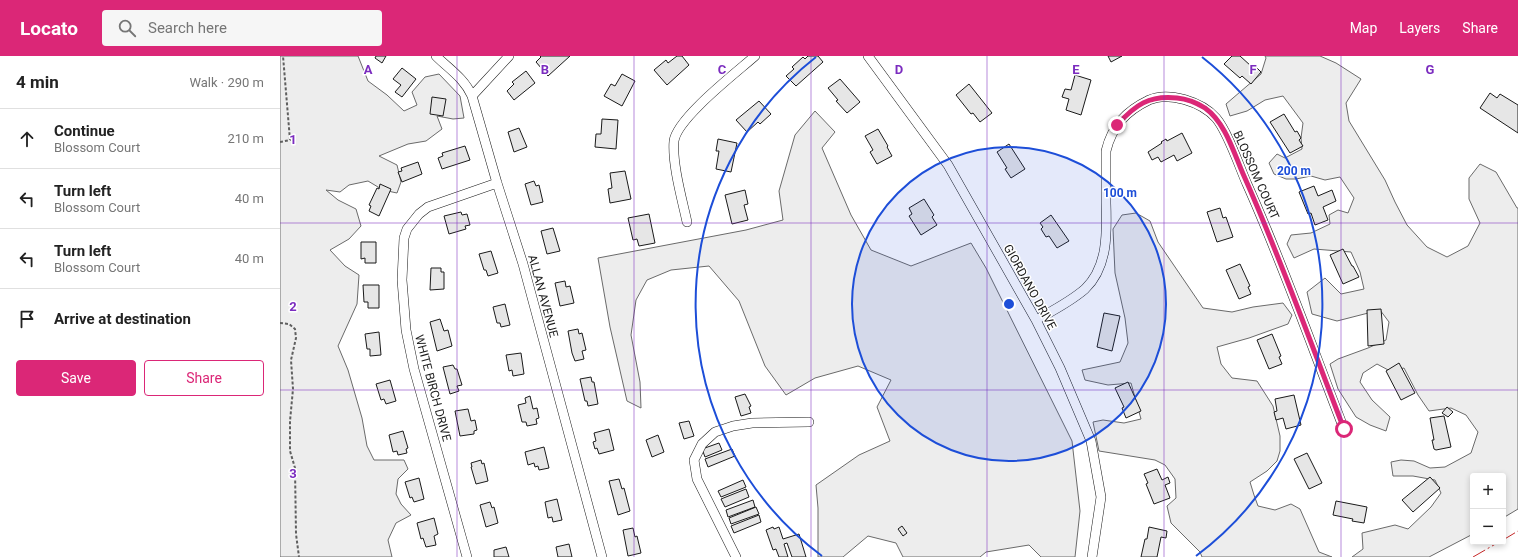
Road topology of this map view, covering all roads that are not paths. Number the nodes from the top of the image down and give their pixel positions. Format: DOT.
graph roads {
  1 [pos="436,56"];
  2 [pos="509,56"];
  3 [pos="755,56"];
  4 [pos="868,56"];
  5 [pos="472,96"];
  6 [pos="497,183"];
  7 [pos="687,222"];
  8 [pos="1036,320"];
  9 [pos="809,422"];
  10 [pos="1344,429"];
  11 [pos="467,557"];
  12 [pos="602,557"];
  13 [pos="736,557"];
  14 [pos="1092,557"];
  1 -- 5 [label="street, ALLAN AVENUE"];
  2 -- 5 [label="street"];
  3 -- 7 [label="street"];
  4 -- 8 [label="street, GIORDANO DRIVE"];
  5 -- 6 [label="street, ALLAN AVENUE"];
  6 -- 11 [label="street, WHITE BIRCH DRIVE"];
  6 -- 12 [label="street, ALLAN AVENUE"];
  8 -- 10 [label="street, BLOSSOM COURT"];
  8 -- 14 [label="street, GIORDANO DRIVE"];
  9 -- 13 [label="street"];
}
